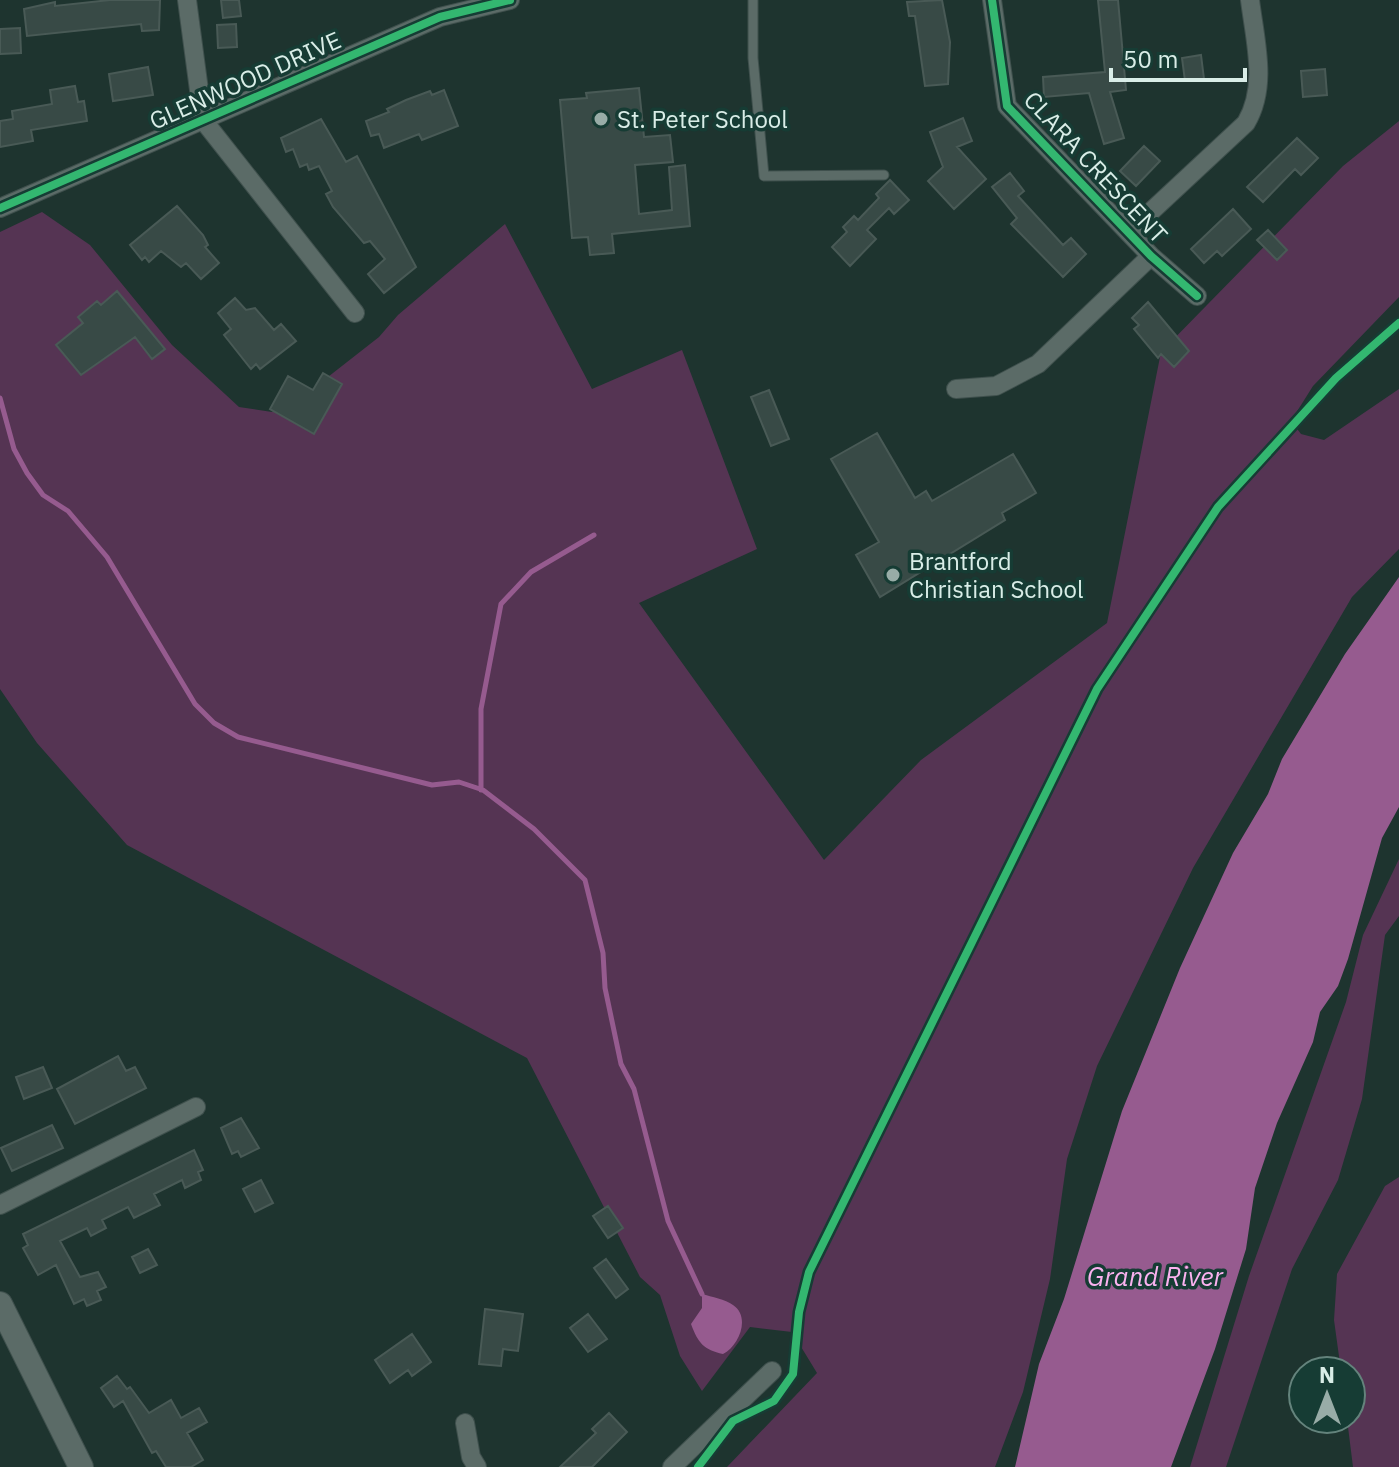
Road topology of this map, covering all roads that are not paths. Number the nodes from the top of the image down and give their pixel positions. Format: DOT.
graph roads {
  1 [pos="187,0"];
  2 [pos="510,0"];
  3 [pos="753,0"];
  4 [pos="992,0"];
  5 [pos="1250,0"];
  6 [pos="203,120"];
  7 [pos="884,175"];
  8 [pos="0,208"];
  9 [pos="1129,232"];
  10 [pos="1151,256"];
  11 [pos="1197,296"];
  12 [pos="355,313"];
  13 [pos="956,389"];
  14 [pos="196,1107"];
  15 [pos="0,1205"];
  16 [pos="0,1304"];
  17 [pos="772,1371"];
  18 [pos="465,1423"];
  19 [pos="81,1467"];
  20 [pos="477,1467"];
  21 [pos="672,1467"];
  1 -- 6 [label="street"];
  2 -- 6 [label="street, GLENWOOD DRIVE"];
  3 -- 7 [label="lane"];
  4 -- 9 [label="street, CLARA CRESCENT"];
  5 -- 9 [label="street, CLARA CRESCENT"];
  6 -- 8 [label="street, GLENWOOD DRIVE"];
  6 -- 12 [label="street"];
  9 -- 10 [label="street, CLARA CRESCENT"];
  10 -- 11 [label="street, CLARA CRESCENT"];
  10 -- 13 [label="street"];
  14 -- 15 [label="street"];
  16 -- 19 [label="street"];
  17 -- 21 [label="street"];
  18 -- 20 [label="street"];
}
